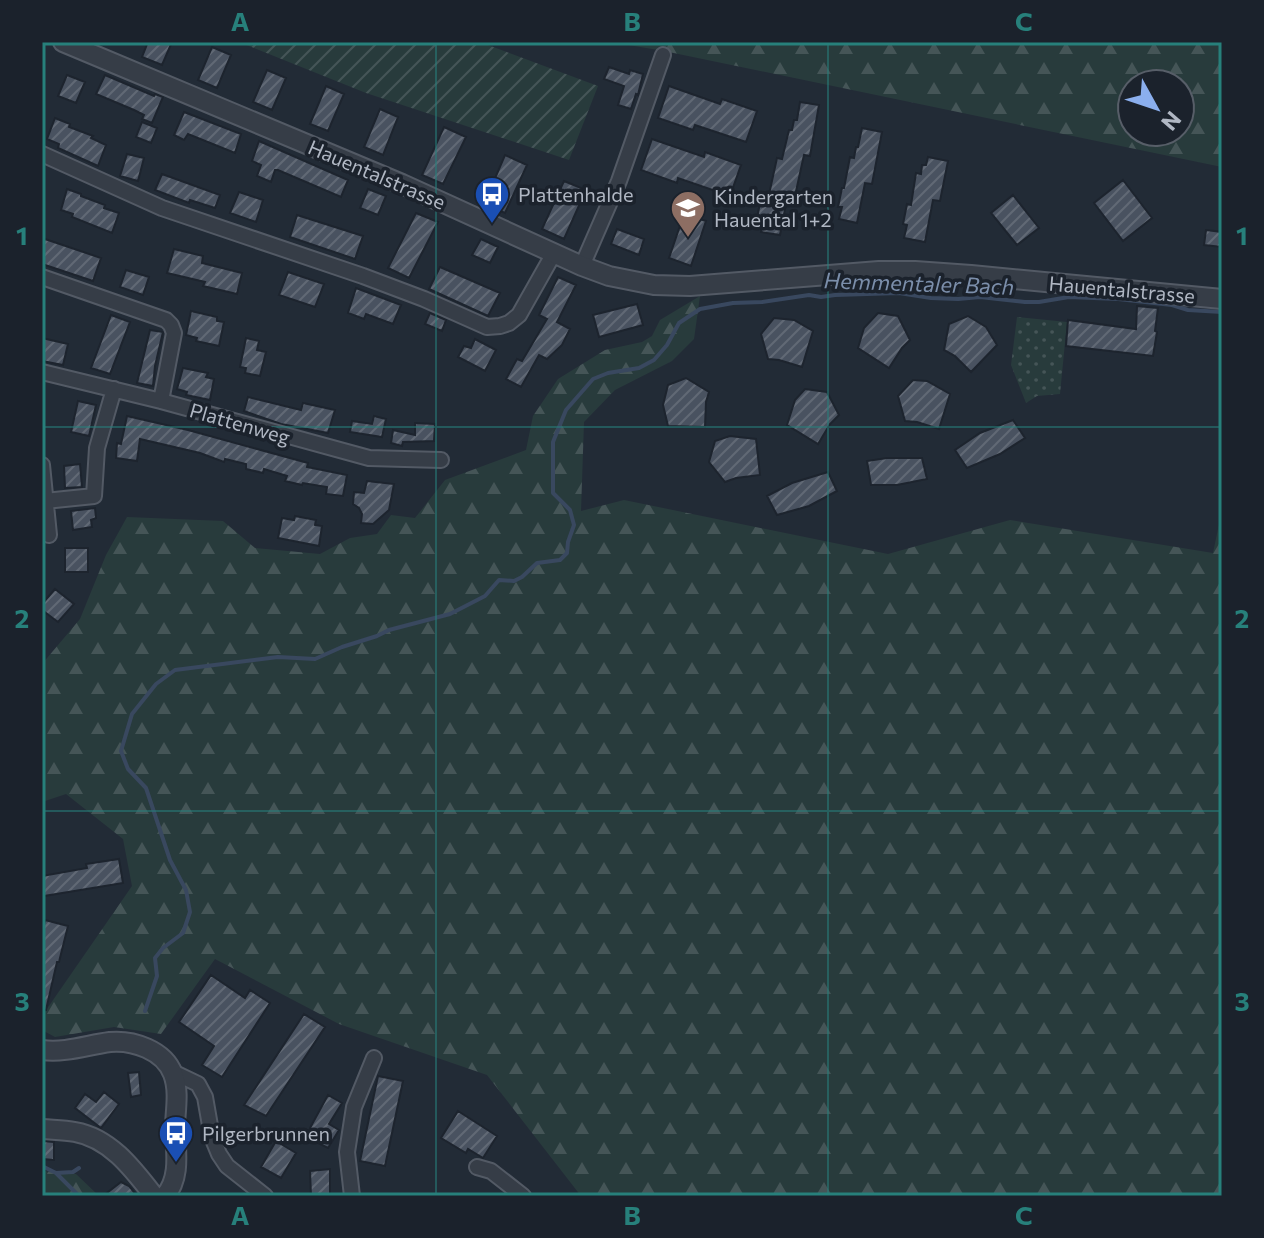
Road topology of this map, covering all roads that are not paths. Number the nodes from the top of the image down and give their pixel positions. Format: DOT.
graph roads {
  1 [pos="63,42"];
  2 [pos="663,55"];
  3 [pos="42,154"];
  4 [pos="554,253"];
  5 [pos="582,266"];
  6 [pos="42,277"];
  7 [pos="1222,299"];
  8 [pos="42,372"];
  9 [pos="114,389"];
  10 [pos="161,401"];
  11 [pos="441,460"];
  12 [pos="42,465"];
  13 [pos="45,501"];
  14 [pos="49,535"];
  15 [pos="42,1050"];
  16 [pos="374,1058"];
  17 [pos="173,1072"];
  18 [pos="42,1129"];
  19 [pos="477,1167"];
  20 [pos="154,1196"];
  21 [pos="165,1196"];
  22 [pos="265,1196"];
  23 [pos="352,1196"];
  24 [pos="523,1196"];
  1 -- 4 [label="street, Hauentalstrasse"];
  2 -- 5 [label="street"];
  3 -- 4 [label="street"];
  4 -- 5 [label="street, Hauentalstrasse"];
  5 -- 7 [label="street, Hauentalstrasse"];
  6 -- 10 [label="street"];
  8 -- 9 [label="street, Plattenweg"];
  9 -- 10 [label="street, Plattenweg"];
  9 -- 13 [label="street"];
  10 -- 11 [label="street, Plattenweg"];
  12 -- 13 [label="street"];
  13 -- 14 [label="street"];
  15 -- 17 [label="street"];
  16 -- 23 [label="street"];
  17 -- 21 [label="street"];
  17 -- 22 [label="street"];
  18 -- 20 [label="street"];
  19 -- 24 [label="street"];
}
